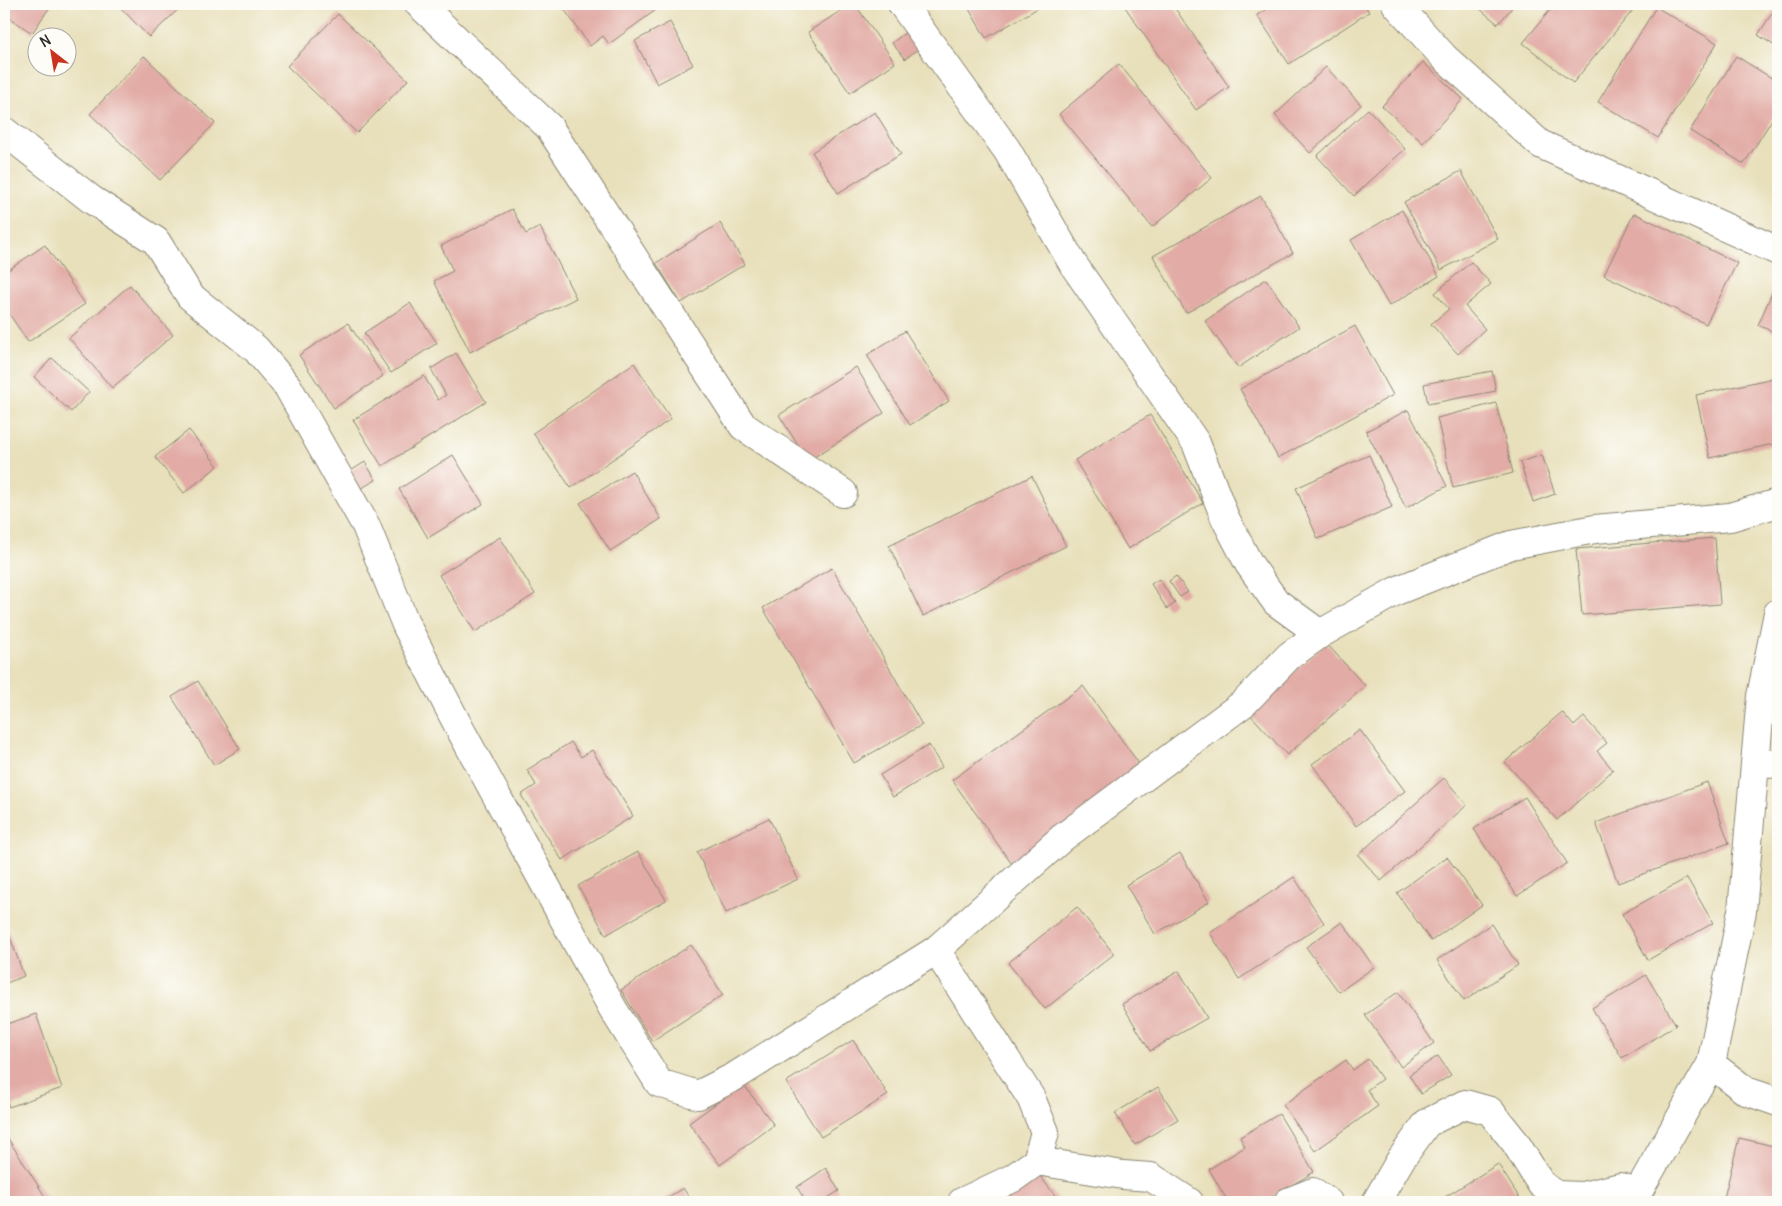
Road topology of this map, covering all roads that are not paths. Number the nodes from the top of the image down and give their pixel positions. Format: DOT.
graph roads {
  1 [pos="419,4"];
  2 [pos="904,4"];
  3 [pos="1396,4"];
  4 [pos="4,131"];
  5 [pos="1778,250"];
  6 [pos="843,493"];
  7 [pos="1778,503"];
  8 [pos="1778,613"];
  9 [pos="1320,634"];
  10 [pos="1767,764"];
  11 [pos="936,950"];
  12 [pos="1711,1064"];
  13 [pos="1778,1102"];
  14 [pos="1037,1161"];
  15 [pos="1637,1197"];
  16 [pos="962,1202"];
  17 [pos="1189,1202"];
  18 [pos="1288,1202"];
  19 [pos="1328,1202"];
  20 [pos="1376,1202"];
  1 -- 6 [label="street"];
  2 -- 9 [label="street"];
  3 -- 5 [label="street"];
  4 -- 11 [label="street"];
  7 -- 9 [label="street"];
  8 -- 10 [label="street"];
  9 -- 11 [label="street"];
  10 -- 12 [label="street"];
  11 -- 14 [label="street"];
  12 -- 13 [label="street"];
  12 -- 15 [label="street"];
  14 -- 16 [label="street"];
  14 -- 17 [label="street"];
  15 -- 20 [label="street"];
  18 -- 19 [label="street"];
}
